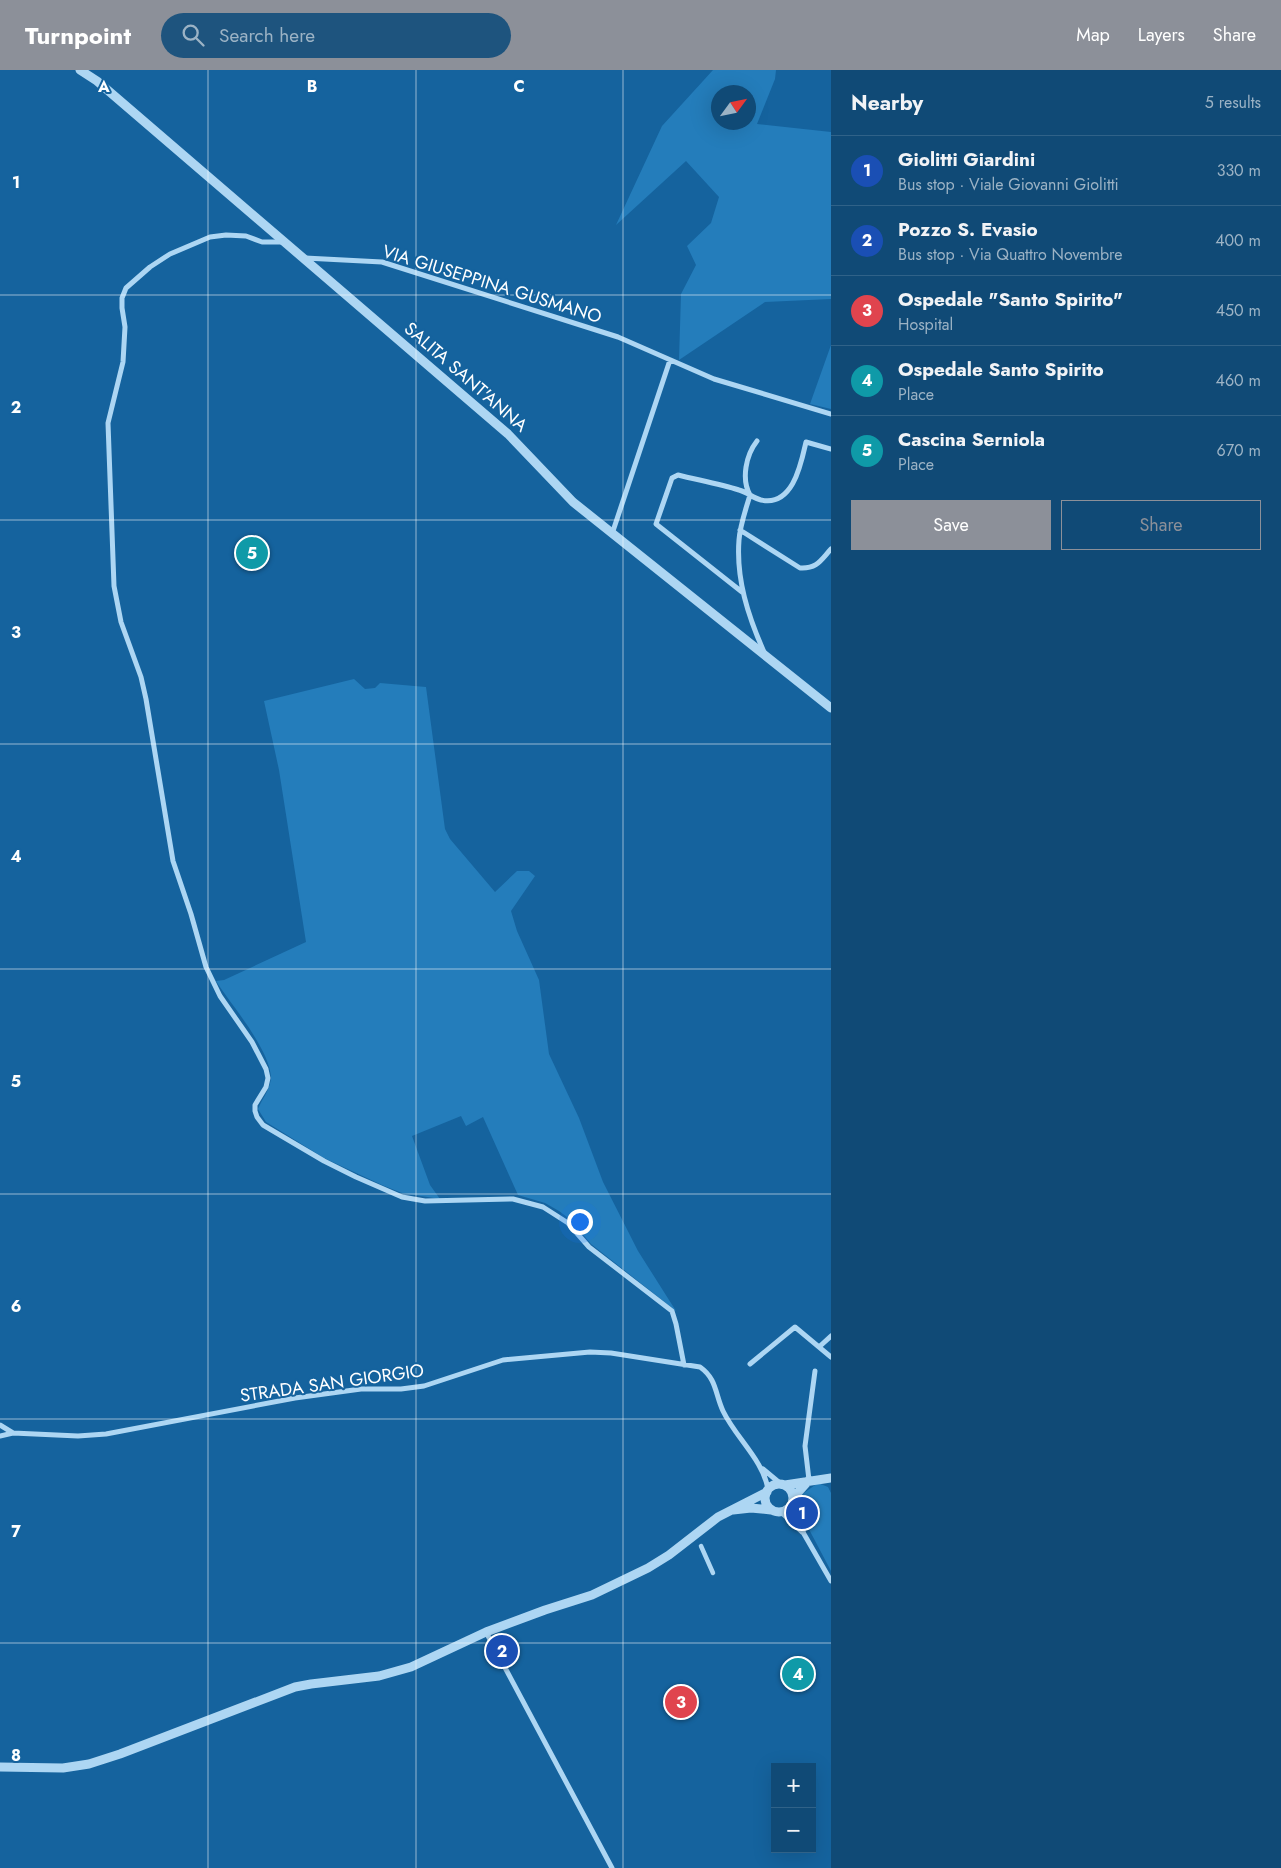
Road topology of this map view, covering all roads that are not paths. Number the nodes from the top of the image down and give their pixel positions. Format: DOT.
graph roads {
  1 [pos="80,70"];
  2 [pos="282,242"];
  3 [pos="301,258"];
  4 [pos="670,360"];
  5 [pos="831,414"];
  6 [pos="757,441"];
  7 [pos="831,449"];
  8 [pos="750,494"];
  9 [pos="740,530"];
  10 [pos="612,534"];
  11 [pos="831,549"];
  12 [pos="742,592"];
  13 [pos="766,655"];
  14 [pos="831,708"];
  15 [pos="831,1336"];
  16 [pos="819,1347"];
  17 [pos="831,1357"];
  18 [pos="684,1364"];
  19 [pos="750,1364"];
  20 [pos="815,1371"];
  21 [pos="0,1425"];
  22 [pos="13,1433"];
  23 [pos="0,1436"];
  24 [pos="759,1465"];
  25 [pos="831,1478"];
  26 [pos="809,1480"];
  27 [pos="783,1485"];
  28 [pos="767,1491"];
  29 [pos="793,1501"];
  30 [pos="771,1510"];
  31 [pos="728,1511"];
  32 [pos="781,1512"];
  33 [pos="804,1534"];
  34 [pos="701,1546"];
  35 [pos="713,1573"];
  36 [pos="831,1581"];
  37 [pos="486,1632"];
  38 [pos="0,1766"];
  39 [pos="612,1868"];
  1 -- 2 [label="street, SALITA SANT'ANNA"];
  2 -- 3 [label="street, SALITA SANT'ANNA"];
  2 -- 18 [label="street"];
  3 -- 4 [label="street, VIA GIUSEPPINA GUSMANO"];
  3 -- 10 [label="street, SALITA SANT'ANNA"];
  4 -- 5 [label="street, VIA GIUSEPPINA GUSMANO"];
  4 -- 10 [label="street"];
  6 -- 8 [label="street"];
  7 -- 8 [label="street"];
  8 -- 9 [label="street"];
  8 -- 12 [label="street"];
  9 -- 11 [label="street"];
  9 -- 12 [label="street"];
  10 -- 13 [label="street, SALITA SANT'ANNA"];
  12 -- 13 [label="street"];
  13 -- 14 [label="street, SALITA SANT'ANNA"];
  15 -- 16 [label="street"];
  16 -- 17 [label="street"];
  16 -- 19 [label="street"];
  18 -- 22 [label="street, STRADA SAN GIORGIO"];
  18 -- 24 [label="street, STRADA SAN GIORGIO"];
  20 -- 26 [label="street"];
  21 -- 22 [label="street"];
  22 -- 23 [label="street, STRADA SAN GIORGIO"];
  24 -- 27 [label="street, STRADA SAN GIORGIO"];
  24 -- 28 [label="street, STRADA SAN GIORGIO"];
  25 -- 26 [label="street"];
  26 -- 27 [label="street"];
  26 -- 29 [label="street"];
  27 -- 28 [label="street"];
  27 -- 29 [label="street"];
  28 -- 30 [label="street"];
  28 -- 31 [label="street"];
  29 -- 32 [label="street"];
  29 -- 33 [label="street"];
  30 -- 31 [label="street"];
  30 -- 32 [label="street"];
  31 -- 37 [label="street"];
  32 -- 33 [label="street"];
  33 -- 36 [label="street"];
  34 -- 35 [label="street"];
  37 -- 38 [label="street"];
  37 -- 39 [label="street"];
}
